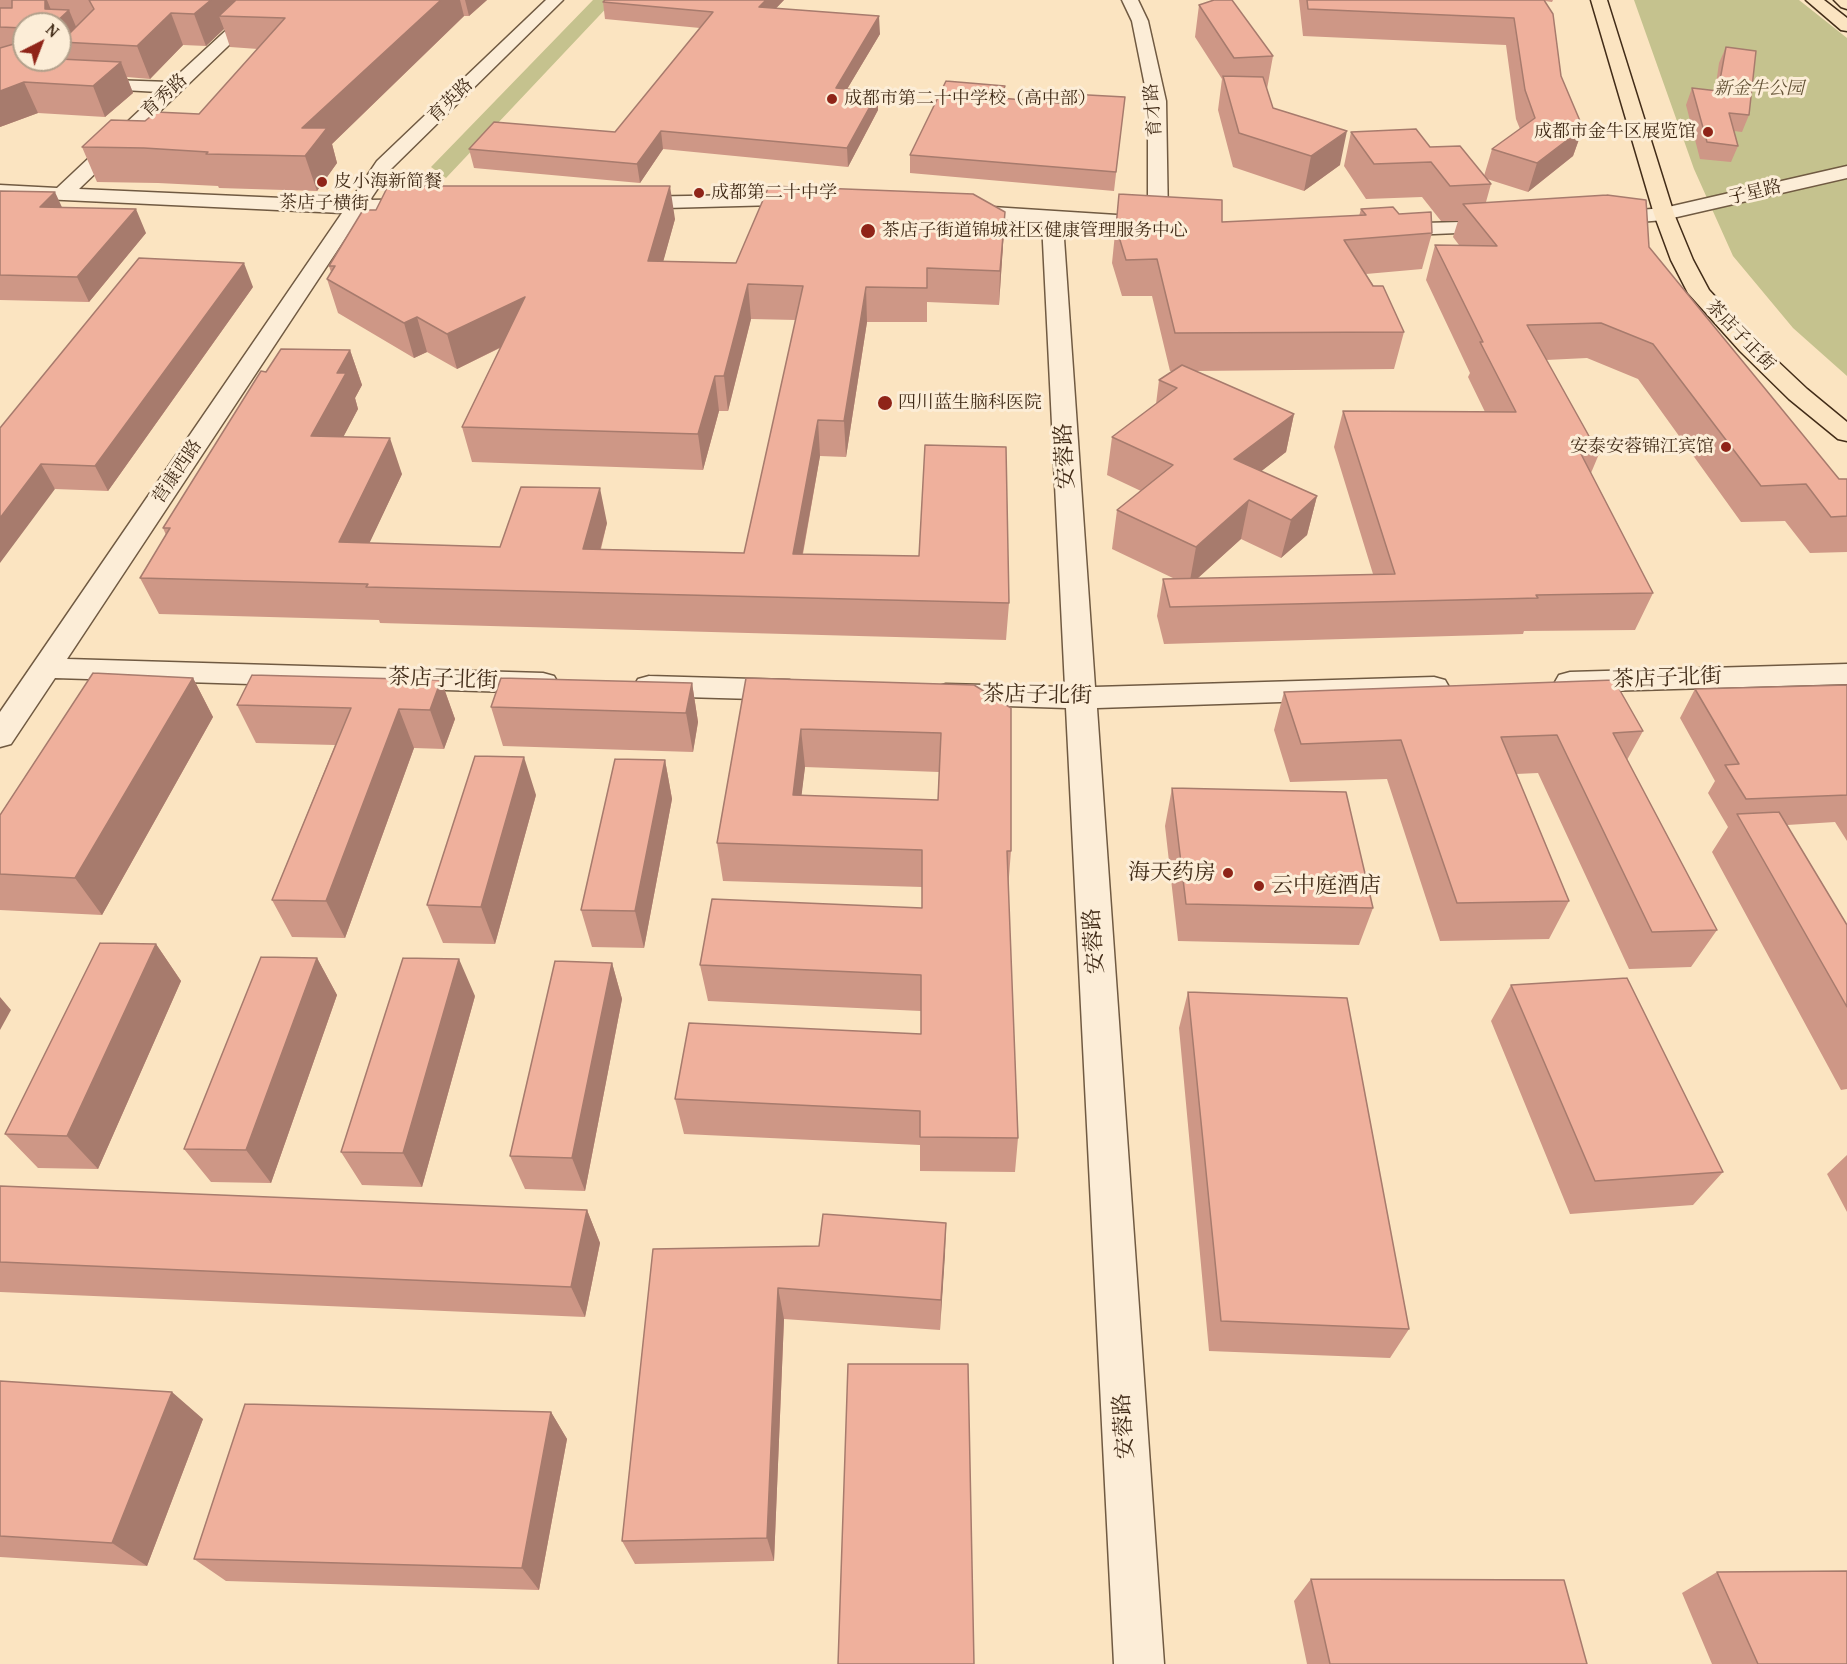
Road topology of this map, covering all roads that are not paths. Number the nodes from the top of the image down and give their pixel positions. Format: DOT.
graph roads {
  1 [pos="268,0"];
  2 [pos="555,0"];
  3 [pos="1130,0"];
  4 [pos="1599,0"];
  5 [pos="1814,0"];
  6 [pos="1842,0"];
  7 [pos="1847,4"];
  8 [pos="1847,26"];
  9 [pos="68,81"];
  10 [pos="175,88"];
  11 [pos="1847,172"];
  12 [pos="0,190"];
  13 [pos="63,193"];
  14 [pos="827,201"];
  15 [pos="603,203"];
  16 [pos="438,205"];
  17 [pos="354,207"];
  18 [pos="945,210"];
  19 [pos="1664,214"];
  20 [pos="1052,218"];
  21 [pos="1584,220"];
  22 [pos="1158,224"];
  23 [pos="1181,224"];
  24 [pos="1515,226"];
  25 [pos="1368,230"];
  26 [pos="1847,434"];
  27 [pos="48,667"];
  28 [pos="1847,674"];
  29 [pos="1547,683"];
  30 [pos="569,684"];
  31 [pos="617,685"];
  32 [pos="1463,686"];
  33 [pos="818,691"];
  34 [pos="913,693"];
  35 [pos="1080,698"];
  36 [pos="0,736"];
  37 [pos="1139,1664"];
  1 -- 10 [label="street, 育秀路"];
  2 -- 17 [label="street, 育英路"];
  3 -- 22 [label="street, 育才路"];
  4 -- 19 [label="main road, 茶店子正街"];
  5 -- 8 [label="main road"];
  6 -- 7 [label="main road"];
  9 -- 10 [label="street"];
  10 -- 13 [label="street, 育秀路"];
  11 -- 19 [label="street, 子星路"];
  12 -- 13 [label="street, 茶店子横街"];
  13 -- 17 [label="street, 茶店子横街"];
  14 -- 15 [label="street"];
  16 -- 17 [label="street, 茶店子横街"];
  17 -- 27 [label="street, 营康西路"];
  18 -- 20 [label="street"];
  19 -- 21 [label="street"];
  19 -- 26 [label="main road, 茶店子正街"];
  20 -- 22 [label="street"];
  20 -- 35 [label="street, 安蓉路"];
  22 -- 23 [label="street"];
  24 -- 25 [label="street"];
  27 -- 30 [label="street, 茶店子北街"];
  27 -- 36 [label="street, 营康西路"];
  28 -- 29 [label="street, 茶店子北街"];
  31 -- 33 [label="street"];
  32 -- 35 [label="street, 茶店子北街"];
  34 -- 35 [label="street, 茶店子北街"];
  35 -- 37 [label="street, 安蓉路"];
}
